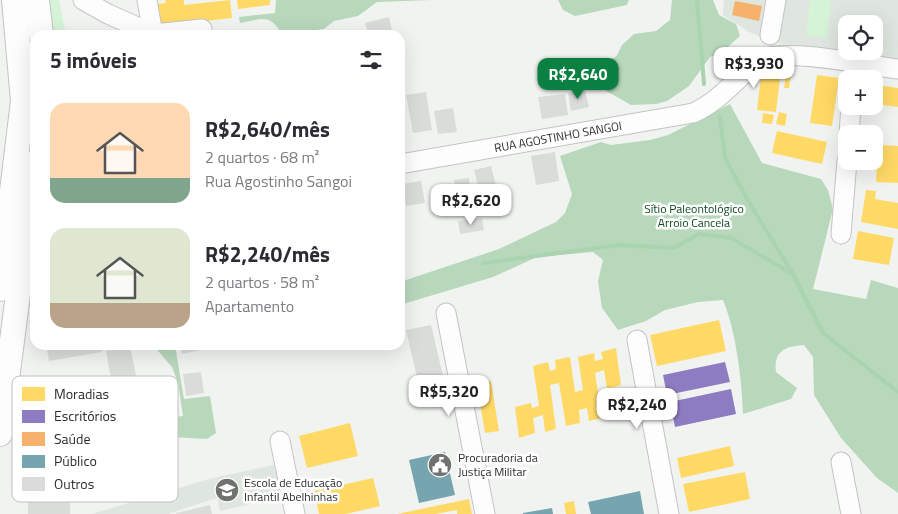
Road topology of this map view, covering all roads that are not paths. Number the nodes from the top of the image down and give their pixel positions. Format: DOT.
graph roads {
  1 [pos="14,0"];
  2 [pos="37,0"];
  3 [pos="83,0"];
  4 [pos="147,0"];
  5 [pos="776,0"];
  6 [pos="202,29"];
  7 [pos="41,30"];
  8 [pos="145,30"];
  9 [pos="153,30"];
  10 [pos="192,30"];
  11 [pos="770,35"];
  12 [pos="898,69"];
  13 [pos="849,70"];
  14 [pos="876,70"];
  15 [pos="405,163"];
  16 [pos="846,170"];
  17 [pos="30,177"];
  18 [pos="18,212"];
  19 [pos="841,234"];
  20 [pos="0,289"];
  21 [pos="446,313"];
  22 [pos="638,340"];
  23 [pos="0,434"];
  24 [pos="280,441"];
  25 [pos="841,462"];
  26 [pos="295,514"];
  27 [pos="485,514"];
  28 [pos="669,514"];
  29 [pos="851,514"];
  1 -- 18 [label="main road"];
  2 -- 7 [label="main road"];
  3 -- 8 [label="street"];
  4 -- 9 [label="street"];
  5 -- 11 [label="street"];
  6 -- 10 [label="street"];
  12 -- 14 [label="street, RUA AGOSTINHO SANGOI"];
  13 -- 15 [label="street, RUA AGOSTINHO SANGOI"];
  16 -- 19 [label="street"];
  17 -- 18 [label="main road"];
  18 -- 20 [label="main road"];
  18 -- 23 [label="main road"];
  21 -- 27 [label="street"];
  22 -- 28 [label="street"];
  24 -- 26 [label="street"];
  25 -- 29 [label="street"];
}
